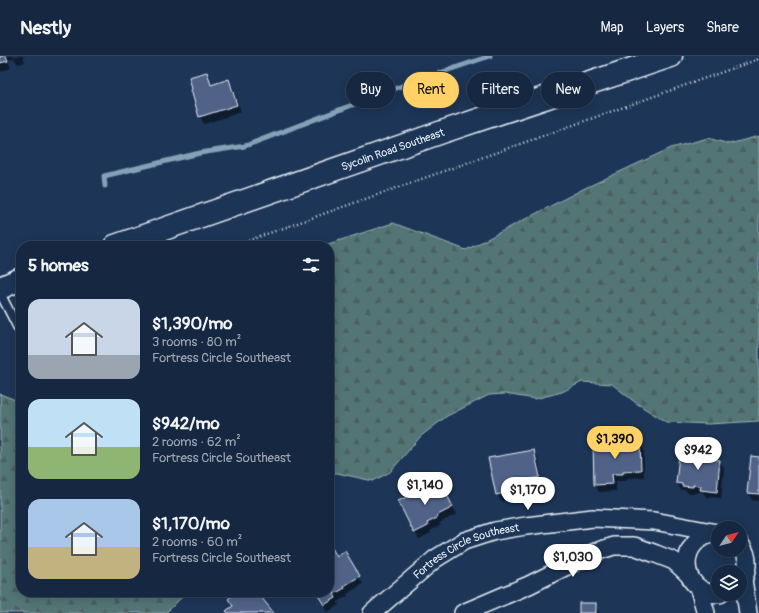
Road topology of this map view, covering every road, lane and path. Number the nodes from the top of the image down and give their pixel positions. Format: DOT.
graph roads {
  1 [pos="671,56"];
  2 [pos="759,59"];
  3 [pos="129,241"];
  4 [pos="247,241"];
  5 [pos="16,280"];
  6 [pos="0,288"];
  7 [pos="0,293"];
  8 [pos="16,324"];
  9 [pos="711,532"];
  10 [pos="711,534"];
  11 [pos="748,548"];
  12 [pos="747,565"];
  13 [pos="688,574"];
  14 [pos="699,588"];
  15 [pos="711,593"];
  16 [pos="746,601"];
  17 [pos="372,613"];
  18 [pos="463,613"];
  19 [pos="706,613"];
  20 [pos="748,613"];
  1 -- 3 [label="main road, Sycolin Road Southeast"];
  2 -- 4 [label="path"];
  5 -- 6 [label="main road"];
  7 -- 8 [label="lane"];
  9 -- 17 [label="street, Fortress Circle Southeast"];
  10 -- 13 [label="street"];
  11 -- 12 [label="street"];
  13 -- 14 [label="street"];
  13 -- 18 [label="street"];
  14 -- 15 [label="street"];
  14 -- 19 [label="street"];
  16 -- 20 [label="street"];
}
